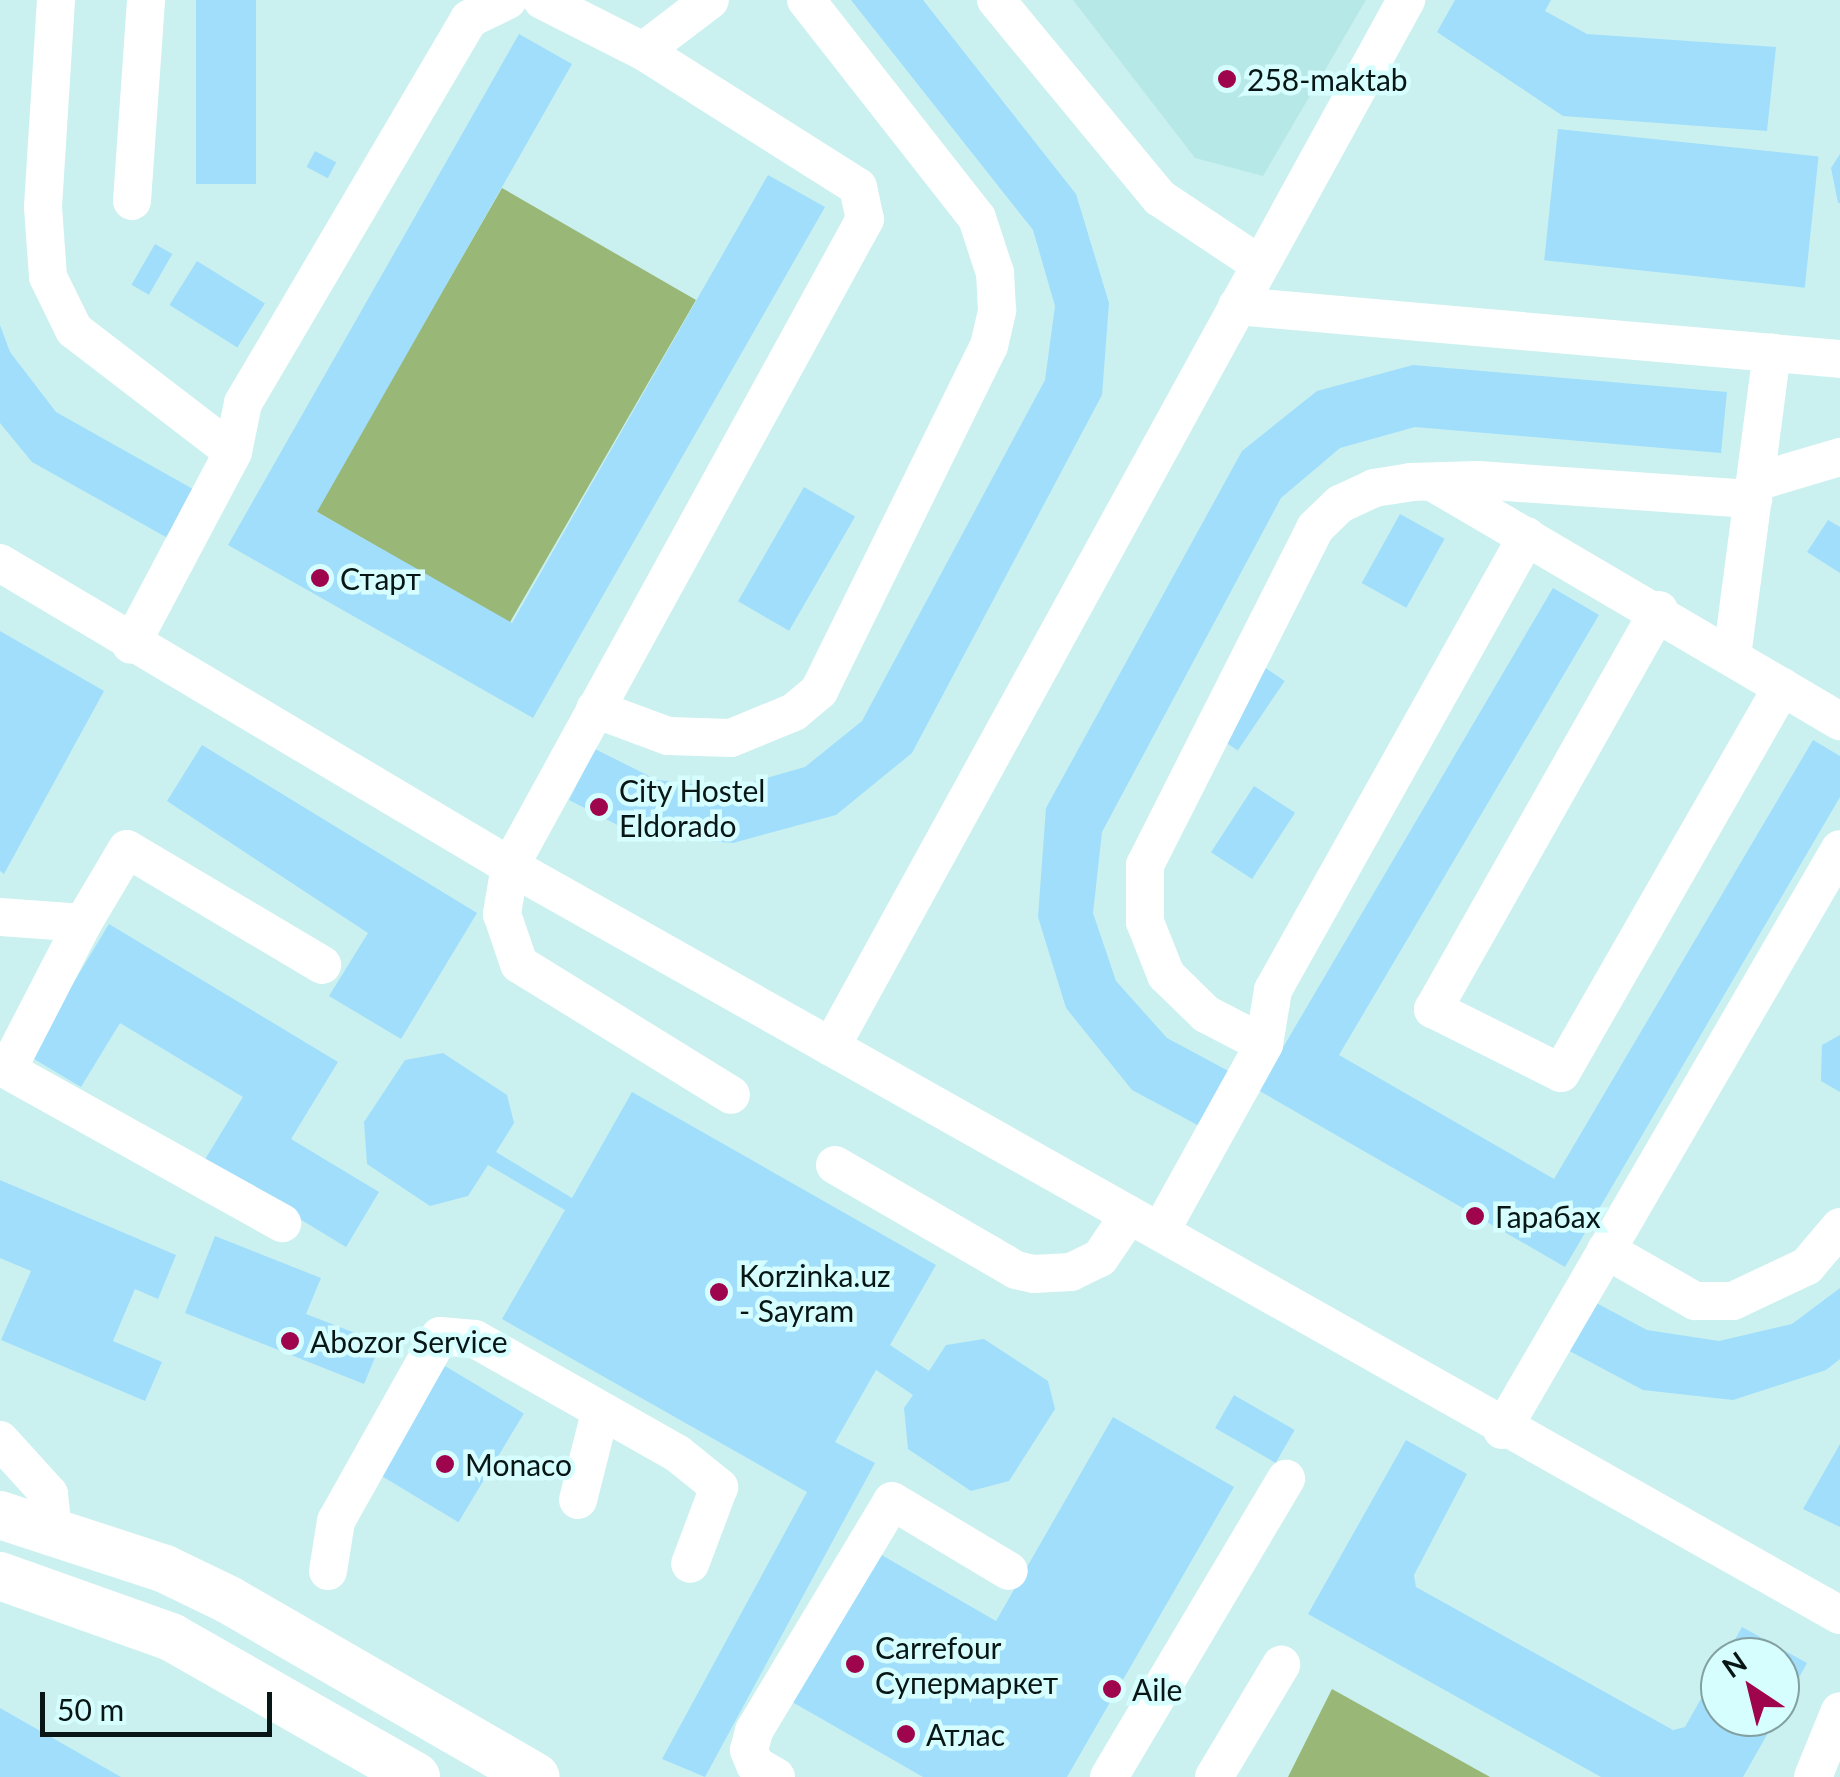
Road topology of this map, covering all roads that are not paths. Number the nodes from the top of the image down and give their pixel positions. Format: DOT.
graph roads {
  1 [pos="56,0"];
  2 [pos="146,0"];
  3 [pos="508,0"];
  4 [pos="542,0"];
  5 [pos="710,0"];
  6 [pos="806,0"];
  7 [pos="996,0"];
  8 [pos="1406,0"];
  9 [pos="643,51"];
  10 [pos="132,201"];
  11 [pos="1260,264"];
  12 [pos="1237,306"];
  13 [pos="1772,353"];
  14 [pos="1840,360"];
  15 [pos="233,452"];
  16 [pos="1840,457"];
  17 [pos="1434,483"];
  18 [pos="1754,490"];
  19 [pos="1528,536"];
  20 [pos="0,563"];
  21 [pos="1658,610"];
  22 [pos="131,645"];
  23 [pos="1732,656"];
  24 [pos="1782,687"];
  25 [pos="595,710"];
  26 [pos="1840,721"];
  27 [pos="1840,849"];
  28 [pos="510,866"];
  29 [pos="0,917"];
  30 [pos="83,923"];
  31 [pos="322,965"];
  32 [pos="1264,1044"];
  33 [pos="831,1048"];
  34 [pos="730,1095"];
  35 [pos="835,1165"];
  36 [pos="282,1222"];
  37 [pos="1144,1223"];
  38 [pos="1840,1228"];
  39 [pos="1606,1250"];
  40 [pos="600,1413"];
  41 [pos="1502,1430"];
  42 [pos="0,1440"];
  43 [pos="1286,1478"];
  44 [pos="578,1500"];
  45 [pos="0,1515"];
  46 [pos="53,1530"];
  47 [pos="690,1564"];
  48 [pos="1009,1571"];
  49 [pos="328,1572"];
  50 [pos="0,1576"];
  51 [pos="1840,1616"];
  52 [pos="1281,1665"];
  53 [pos="1840,1711"];
  54 [pos="416,1777"];
  55 [pos="536,1777"];
  56 [pos="776,1777"];
  57 [pos="1109,1777"];
  58 [pos="1214,1777"];
  59 [pos="1812,1777"];
  1 -- 15 [label="street"];
  2 -- 10 [label="street"];
  3 -- 15 [label="street"];
  4 -- 9 [label="street"];
  5 -- 9 [label="street"];
  6 -- 25 [label="street"];
  7 -- 11 [label="street"];
  8 -- 11 [label="street"];
  9 -- 25 [label="street"];
  11 -- 12 [label="street"];
  12 -- 13 [label="street"];
  12 -- 33 [label="street"];
  13 -- 14 [label="street"];
  13 -- 18 [label="street"];
  15 -- 22 [label="street"];
  16 -- 18 [label="street"];
  17 -- 18 [label="street"];
  17 -- 19 [label="street"];
  17 -- 32 [label="street"];
  18 -- 23 [label="street"];
  19 -- 21 [label="street"];
  19 -- 32 [label="street"];
  20 -- 22 [label="street"];
  21 -- 23 [label="street"];
  21 -- 24 [label="street"];
  22 -- 28 [label="street"];
  23 -- 24 [label="street"];
  24 -- 26 [label="street"];
  25 -- 28 [label="street"];
  27 -- 39 [label="street"];
  28 -- 33 [label="street"];
  28 -- 34 [label="street"];
  29 -- 30 [label="street"];
  30 -- 31 [label="street"];
  30 -- 36 [label="street"];
  32 -- 37 [label="street"];
  33 -- 37 [label="street"];
  35 -- 37 [label="street"];
  37 -- 41 [label="street"];
  38 -- 39 [label="street"];
  39 -- 41 [label="street"];
  40 -- 44 [label="street"];
  40 -- 47 [label="street"];
  40 -- 49 [label="street"];
  41 -- 51 [label="street"];
  42 -- 46 [label="street"];
  43 -- 57 [label="street"];
  45 -- 46 [label="main road"];
  46 -- 55 [label="main road"];
  48 -- 56 [label="street"];
  50 -- 54 [label="main road"];
  52 -- 58 [label="street"];
  53 -- 59 [label="street"];
}
